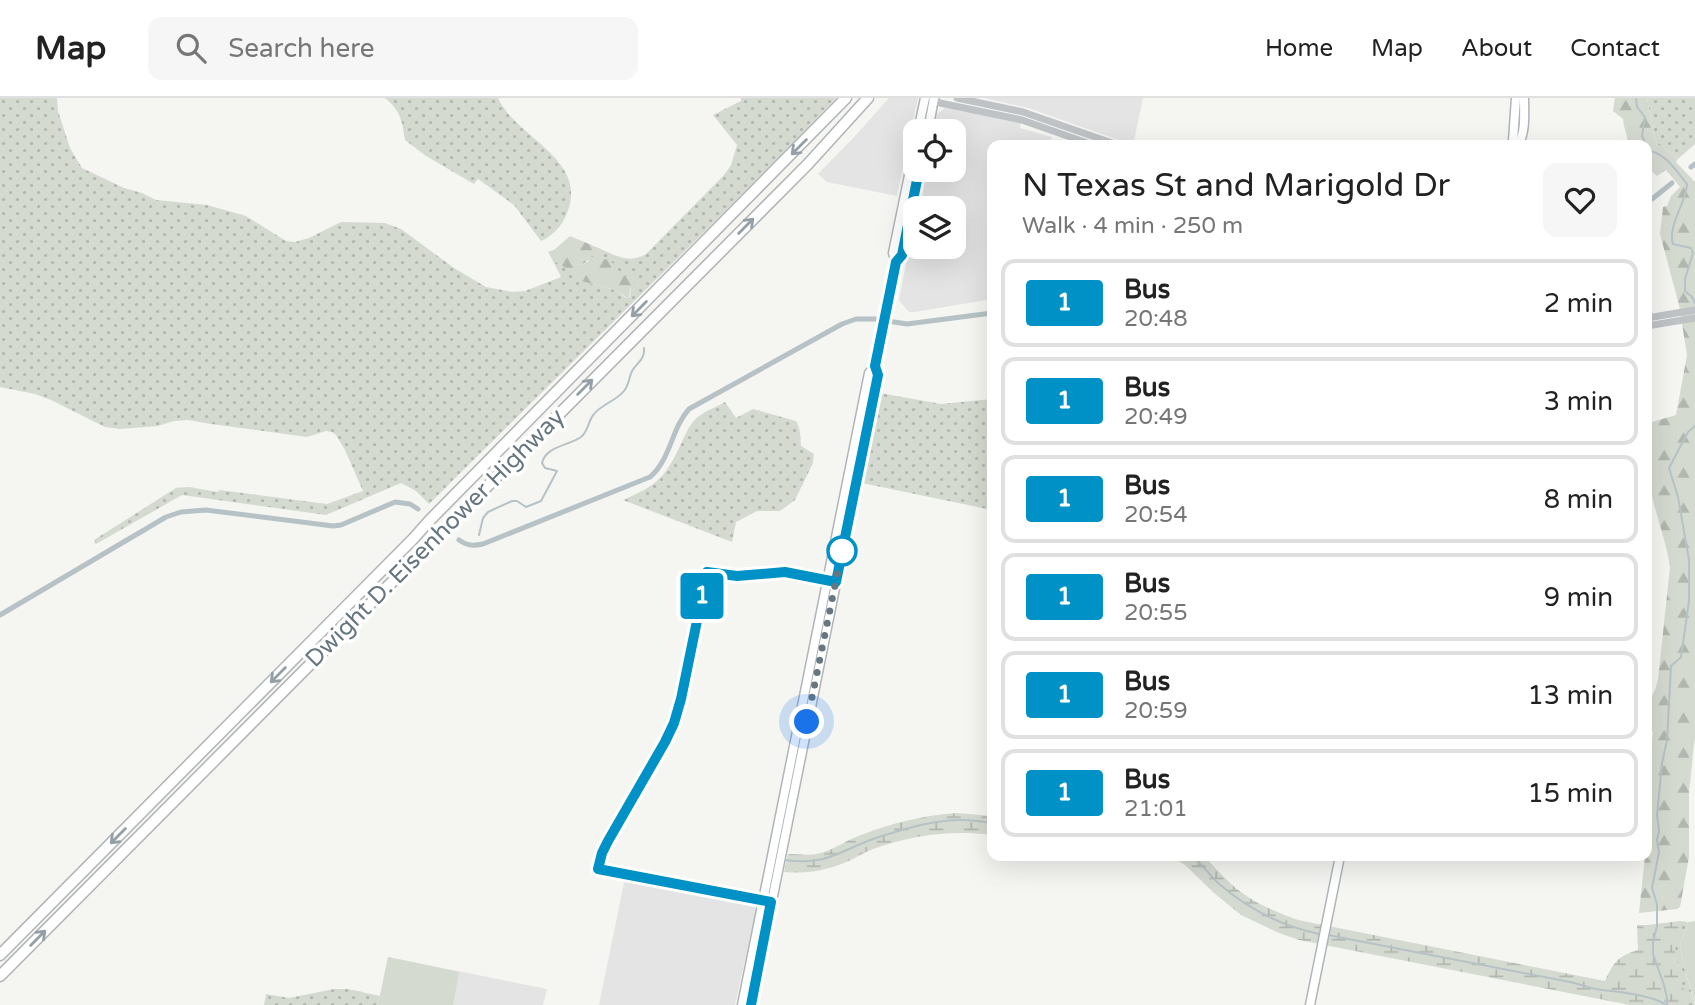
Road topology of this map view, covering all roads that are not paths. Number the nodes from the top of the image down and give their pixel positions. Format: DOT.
graph roads {
  1 [pos="846,98"];
  2 [pos="868,98"];
  3 [pos="925,98"];
  4 [pos="934,98"];
  5 [pos="957,98"];
  6 [pos="1516,98"];
  7 [pos="1524,98"];
  8 [pos="921,119"];
  9 [pos="930,119"];
  10 [pos="1080,140"];
  11 [pos="1104,140"];
  12 [pos="1513,140"];
  13 [pos="1521,140"];
  14 [pos="908,182"];
  15 [pos="917,182"];
  16 [pos="896,262"];
  17 [pos="1695,310"];
  18 [pos="1652,316"];
  19 [pos="1695,318"];
  20 [pos="1652,325"];
  21 [pos="875,366"];
  22 [pos="1339,861"];
  23 [pos="0,955"];
  24 [pos="0,976"];
  25 [pos="742,1005"];
  26 [pos="751,1005"];
  27 [pos="1310,1005"];
  1 -- 23 [label="highway, Dwight D. Eisenhower Highway, one-way"];
  24 -- 2 [label="highway, Dwight D. Eisenhower Highway, one-way"];
  3 -- 8 [label="main road"];
  4 -- 9 [label="main road"];
  4 -- 10 [label="street"];
  5 -- 11 [label="street"];
  6 -- 12 [label="main road"];
  7 -- 13 [label="main road"];
  14 -- 16 [label="main road"];
  15 -- 16 [label="main road"];
  16 -- 21 [label="main road"];
  17 -- 18 [label="street"];
  19 -- 20 [label="street"];
  21 -- 25 [label="main road"];
  21 -- 26 [label="main road"];
  22 -- 27 [label="main road"];
}
